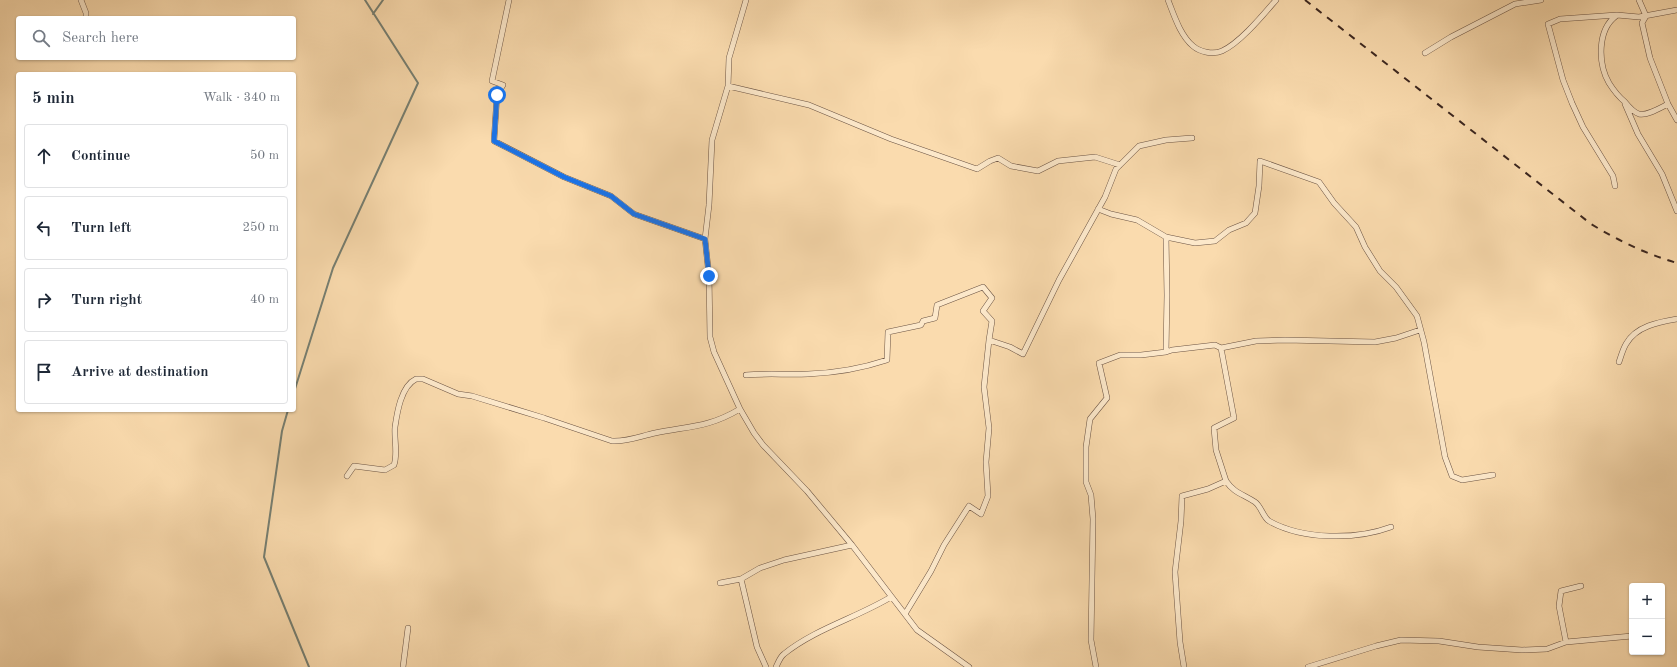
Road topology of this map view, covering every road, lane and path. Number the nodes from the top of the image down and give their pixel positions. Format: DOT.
graph roads {
  1 [pos="81,0"];
  2 [pos="509,0"];
  3 [pos="746,0"];
  4 [pos="1168,0"];
  5 [pos="1276,0"];
  6 [pos="1540,0"];
  7 [pos="1639,0"];
  8 [pos="1677,11"];
  9 [pos="1617,15"];
  10 [pos="86,16"];
  11 [pos="1646,16"];
  12 [pos="1425,54"];
  13 [pos="728,86"];
  14 [pos="1624,101"];
  15 [pos="1668,104"];
  16 [pos="1677,120"];
  17 [pos="1192,138"];
  18 [pos="1120,165"];
  19 [pos="1615,186"];
  20 [pos="1098,209"];
  21 [pos="1677,211"];
  22 [pos="1166,237"];
  23 [pos="705,239"];
  24 [pos="1677,319"];
  25 [pos="1420,330"];
  26 [pos="989,340"];
  27 [pos="1221,348"];
  28 [pos="1166,352"];
  29 [pos="1619,362"];
  30 [pos="746,375"];
  31 [pos="740,409"];
  32 [pos="1493,475"];
  33 [pos="347,476"];
  34 [pos="1226,481"];
  35 [pos="1391,527"];
  36 [pos="852,545"];
  37 [pos="741,579"];
  38 [pos="720,583"];
  39 [pos="1581,586"];
  40 [pos="891,597"];
  41 [pos="905,614"];
  42 [pos="408,628"];
  43 [pos="1629,636"];
  44 [pos="1566,642"];
  45 [pos="403,667"];
  46 [pos="766,667"];
  47 [pos="776,667"];
  48 [pos="969,667"];
  49 [pos="1096,667"];
  50 [pos="1184,667"];
  51 [pos="1308,667"];
  1 -- 10 [label="street"];
  2 -- 23 [label="street"];
  3 -- 13 [label="street"];
  4 -- 5 [label="street"];
  6 -- 12 [label="street"];
  7 -- 11 [label="street"];
  8 -- 11 [label="street"];
  9 -- 11 [label="street"];
  9 -- 14 [label="street"];
  9 -- 19 [label="street"];
  11 -- 15 [label="street"];
  13 -- 18 [label="street"];
  13 -- 23 [label="street"];
  14 -- 15 [label="street"];
  14 -- 21 [label="street"];
  15 -- 16 [label="street"];
  17 -- 18 [label="street"];
  18 -- 20 [label="street"];
  20 -- 22 [label="street"];
  20 -- 26 [label="street"];
  22 -- 25 [label="street"];
  22 -- 28 [label="street"];
  23 -- 31 [label="street"];
  24 -- 29 [label="street"];
  25 -- 27 [label="street"];
  25 -- 32 [label="street"];
  26 -- 30 [label="street"];
  26 -- 41 [label="street"];
  27 -- 28 [label="street"];
  27 -- 34 [label="street"];
  28 -- 49 [label="street"];
  31 -- 33 [label="street"];
  31 -- 36 [label="street"];
  34 -- 35 [label="street"];
  34 -- 50 [label="street"];
  36 -- 37 [label="street"];
  36 -- 40 [label="street"];
  37 -- 38 [label="street"];
  37 -- 46 [label="street"];
  39 -- 44 [label="street"];
  40 -- 41 [label="street"];
  40 -- 47 [label="street"];
  41 -- 48 [label="street"];
  42 -- 45 [label="street"];
  43 -- 44 [label="street"];
  44 -- 51 [label="street"];
}
